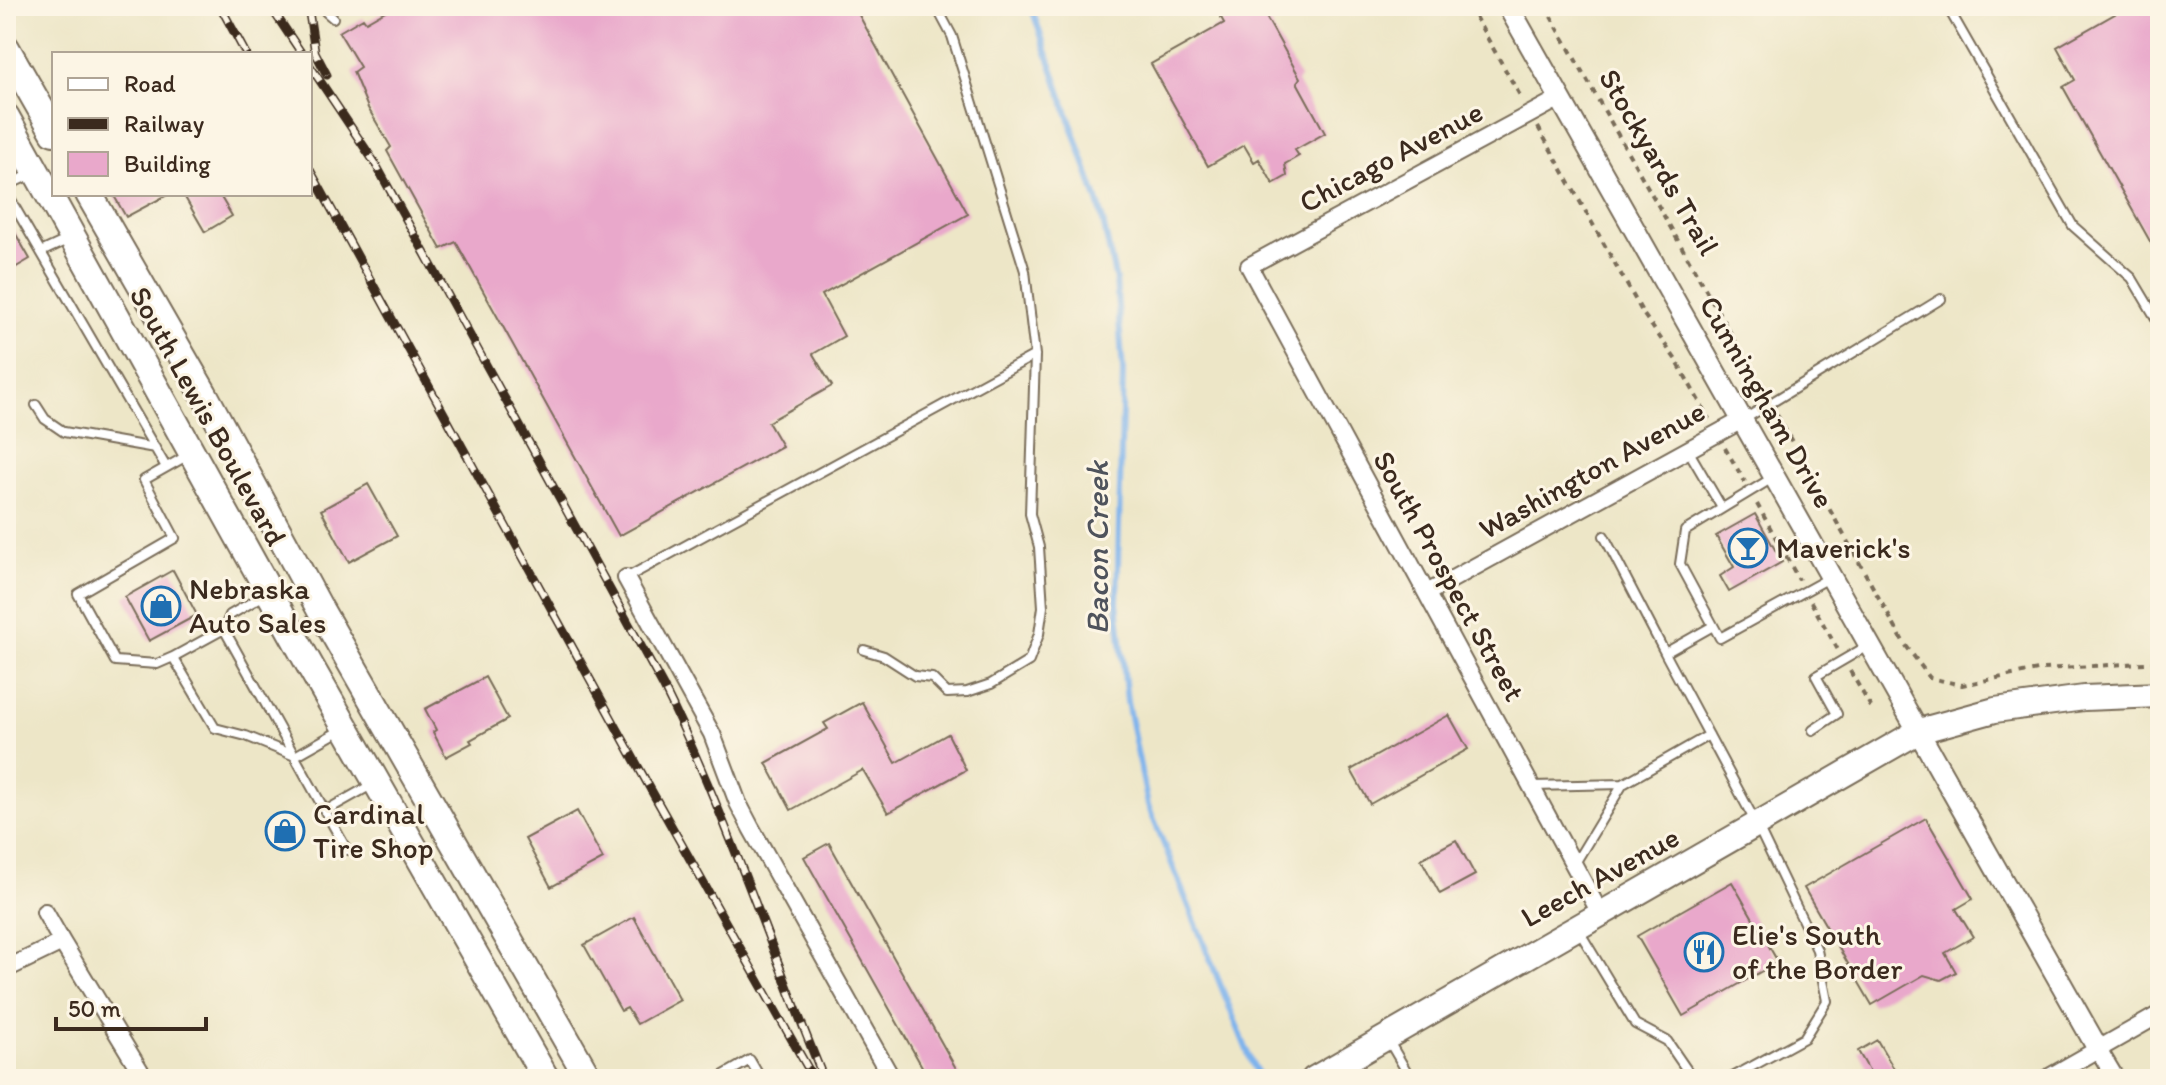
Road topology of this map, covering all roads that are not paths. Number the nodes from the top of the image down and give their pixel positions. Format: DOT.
graph roads {
  1 [pos="325,6"];
  2 [pos="936,6"];
  3 [pos="1508,6"];
  4 [pos="1947,6"];
  5 [pos="333,18"];
  6 [pos="6,48"];
  7 [pos="1560,98"];
  8 [pos="6,117"];
  9 [pos="52,128"];
  10 [pos="36,172"];
  11 [pos="6,189"];
  12 [pos="90,196"];
  13 [pos="73,238"];
  14 [pos="41,252"];
  15 [pos="1249,266"];
  16 [pos="1941,299"];
  17 [pos="2160,325"];
  18 [pos="1035,355"];
  19 [pos="36,405"];
  20 [pos="1742,420"];
  21 [pos="155,448"];
  22 [pos="1688,450"];
  23 [pos="192,453"];
  24 [pos="166,467"];
  25 [pos="1775,477"];
  26 [pos="1722,508"];
  27 [pos="1604,536"];
  28 [pos="1831,577"];
  29 [pos="626,578"];
  30 [pos="269,592"];
  31 [pos="1427,593"];
  32 [pos="1713,626"];
  33 [pos="224,629"];
  34 [pos="1869,644"];
  35 [pos="864,650"];
  36 [pos="1665,653"];
  37 [pos="173,657"];
  38 [pos="2160,695"];
  39 [pos="346,727"];
  40 [pos="1813,730"];
  41 [pos="1919,731"];
  42 [pos="1709,735"];
  43 [pos="295,756"];
  44 [pos="377,782"];
  45 [pos="1623,784"];
  46 [pos="1532,786"];
  47 [pos="325,811"];
  48 [pos="1757,825"];
  49 [pos="347,850"];
  50 [pos="1574,865"];
  51 [pos="45,912"];
  52 [pos="1600,913"];
  53 [pos="1576,927"];
  54 [pos="62,942"];
  55 [pos="7,969"];
  56 [pos="2160,1014"];
  57 [pos="1386,1036"];
  58 [pos="2098,1049"];
  59 [pos="145,1079"];
  60 [pos="546,1079"];
  61 [pos="589,1079"];
  62 [pos="717,1079"];
  63 [pos="761,1079"];
  64 [pos="892,1079"];
  65 [pos="1314,1079"];
  66 [pos="1411,1079"];
  67 [pos="1693,1079"];
  68 [pos="1729,1079"];
  69 [pos="2046,1079"];
  70 [pos="2116,1079"];
  1 -- 5 [label="lane"];
  2 -- 18 [label="lane"];
  3 -- 7 [label="street, Cunningham Drive"];
  4 -- 17 [label="lane"];
  6 -- 9 [label="main road"];
  7 -- 15 [label="street, Chicago Avenue"];
  7 -- 20 [label="street, Cunningham Drive"];
  8 -- 10 [label="main road, South Lewis Boulevard"];
  10 -- 11 [label="lane"];
  10 -- 13 [label="main road, South Lewis Boulevard"];
  11 -- 14 [label="lane"];
  12 -- 61 [label="main road, South Lewis Boulevard"];
  13 -- 14 [label="lane"];
  13 -- 23 [label="main road, South Lewis Boulevard"];
  14 -- 21 [label="lane"];
  15 -- 31 [label="street, South Prospect Street"];
  16 -- 20 [label="lane"];
  18 -- 29 [label="lane"];
  18 -- 35 [label="lane"];
  19 -- 21 [label="lane"];
  20 -- 22 [label="street, Washington Avenue"];
  20 -- 25 [label="street, Cunningham Drive"];
  21 -- 24 [label="lane"];
  22 -- 26 [label="lane"];
  22 -- 31 [label="street, Washington Avenue"];
  23 -- 24 [label="lane"];
  23 -- 30 [label="main road, South Lewis Boulevard"];
  24 -- 37 [label="lane"];
  25 -- 26 [label="lane"];
  25 -- 28 [label="street, Cunningham Drive"];
  26 -- 32 [label="lane"];
  27 -- 36 [label="lane"];
  28 -- 32 [label="lane"];
  28 -- 34 [label="street, Cunningham Drive"];
  29 -- 64 [label="street"];
  30 -- 33 [label="lane"];
  30 -- 39 [label="main road, South Lewis Boulevard"];
  31 -- 46 [label="street, South Prospect Street"];
  32 -- 36 [label="lane"];
  33 -- 37 [label="lane"];
  33 -- 43 [label="lane"];
  34 -- 40 [label="lane"];
  34 -- 41 [label="street, Cunningham Drive"];
  36 -- 42 [label="lane"];
  37 -- 43 [label="lane"];
  38 -- 41 [label="main road, Leech Avenue"];
  39 -- 43 [label="lane"];
  39 -- 44 [label="main road, South Lewis Boulevard"];
  41 -- 48 [label="main road, Leech Avenue"];
  41 -- 58 [label="street, Cunningham Drive"];
  42 -- 45 [label="lane"];
  42 -- 48 [label="lane"];
  43 -- 47 [label="lane"];
  44 -- 47 [label="lane"];
  44 -- 60 [label="main road, South Lewis Boulevard"];
  45 -- 46 [label="lane"];
  45 -- 50 [label="lane"];
  46 -- 50 [label="street, South Prospect Street"];
  47 -- 49 [label="lane"];
  48 -- 52 [label="main road, Leech Avenue"];
  48 -- 68 [label="lane"];
  50 -- 52 [label="street, South Prospect Street"];
  51 -- 54 [label="street"];
  52 -- 53 [label="main road, Leech Avenue"];
  53 -- 57 [label="main road, Leech Avenue"];
  53 -- 67 [label="lane"];
  54 -- 55 [label="street"];
  54 -- 59 [label="street"];
  56 -- 58 [label="street"];
  57 -- 65 [label="main road, Leech Avenue"];
  57 -- 66 [label="lane"];
  58 -- 69 [label="street"];
  58 -- 70 [label="street, Cunningham Drive"];
  62 -- 63 [label="lane"];
}
